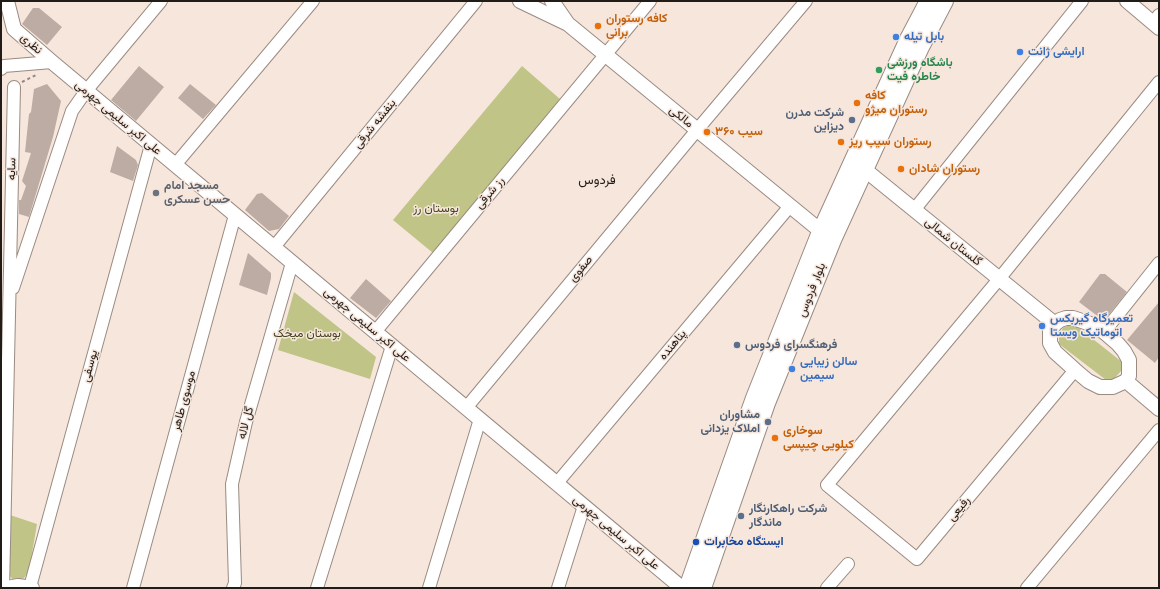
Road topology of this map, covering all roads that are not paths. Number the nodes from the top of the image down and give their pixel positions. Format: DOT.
graph roads {
  1 [pos="7,1"];
  2 [pos="161,1"];
  3 [pos="313,1"];
  4 [pos="476,1"];
  5 [pos="520,1"];
  6 [pos="552,1"];
  7 [pos="650,1"];
  8 [pos="806,1"];
  9 [pos="928,1"];
  10 [pos="946,1"];
  11 [pos="1082,1"];
  12 [pos="1127,1"];
  13 [pos="1157,22"];
  14 [pos="568,24"];
  15 [pos="605,54"];
  16 [pos="54,64"];
  17 [pos="1,69"];
  18 [pos="1159,82"];
  19 [pos="14,86"];
  20 [pos="86,91"];
  21 [pos="697,130"];
  22 [pos="150,145"];
  23 [pos="175,165"];
  24 [pos="858,165"];
  25 [pos="790,206"];
  26 [pos="914,210"];
  27 [pos="235,215"];
  28 [pos="826,236"];
  29 [pos="274,247"];
  30 [pos="292,262"];
  31 [pos="1159,263"];
  32 [pos="998,280"];
  33 [pos="9,300"];
  34 [pos="1055,324"];
  35 [pos="375,332"];
  36 [pos="1104,332"];
  37 [pos="392,346"];
  38 [pos="1075,370"];
  39 [pos="1126,381"];
  40 [pos="466,408"];
  41 [pos="1159,409"];
  42 [pos="480,419"];
  43 [pos="1159,430"];
  44 [pos="557,483"];
  45 [pos="584,506"];
  46 [pos="848,564"];
  47 [pos="3,588"];
  48 [pos="6,588"];
  49 [pos="31,588"];
  50 [pos="133,588"];
  51 [pos="233,588"];
  52 [pos="317,588"];
  53 [pos="429,588"];
  54 [pos="558,588"];
  55 [pos="682,588"];
  56 [pos="687,588"];
  57 [pos="703,588"];
  58 [pos="827,588"];
  59 [pos="1027,588"];
  1 -- 16 [label="street, نظری"];
  2 -- 20 [label="street"];
  3 -- 23 [label="street"];
  4 -- 29 [label="street, بنفشه شرقی"];
  5 -- 14 [label="street, مالکی"];
  6 -- 14 [label="street, مالکی"];
  7 -- 15 [label="street, رز شرقی"];
  8 -- 21 [label="street, صفوی"];
  9 -- 24 [label="main road, بلوار فردوس"];
  10 -- 24 [label="main road, بلوار فردوس"];
  11 -- 26 [label="street"];
  12 -- 13 [label="street"];
  14 -- 15 [label="street, مالکی"];
  15 -- 21 [label="street, مالکی"];
  15 -- 35 [label="street, رز شرقی"];
  16 -- 17 [label="street"];
  16 -- 20 [label="street, علی اکبر سلیمی جهرمی"];
  18 -- 32 [label="street"];
  19 -- 33 [label="street, سایه"];
  20 -- 22 [label="street, علی اکبر سلیمی جهرمی"];
  20 -- 33 [label="street"];
  21 -- 25 [label="street, مالکی"];
  21 -- 40 [label="street, صفوی"];
  22 -- 23 [label="street, علی اکبر سلیمی جهرمی"];
  22 -- 49 [label="street, یوسفی"];
  23 -- 27 [label="street, علی اکبر سلیمی جهرمی"];
  24 -- 26 [label="street, گلستان شمالی"];
  24 -- 28 [label="main road, بلوار فردوس"];
  25 -- 28 [label="street, مالکی"];
  25 -- 44 [label="street, پناهنده"];
  26 -- 32 [label="street, گلستان شمالی"];
  27 -- 29 [label="street, علی اکبر سلیمی جهرمی"];
  27 -- 50 [label="street, موسوی طاهر"];
  28 -- 56 [label="main road, بلوار فردوس"];
  28 -- 57 [label="main road, بلوار فردوس"];
  29 -- 30 [label="street, علی اکبر سلیمی جهرمی"];
  30 -- 35 [label="street, علی اکبر سلیمی جهرمی"];
  30 -- 51 [label="street, گل لاله"];
  31 -- 36 [label="street"];
  32 -- 34 [label="street, گلستان شمالی"];
  32 -- 38 [label="street, رفیعی"];
  33 -- 47 [label="street, سایه"];
  34 -- 36 [label="street"];
  34 -- 38 [label="street"];
  35 -- 37 [label="street, علی اکبر سلیمی جهرمی"];
  36 -- 39 [label="street"];
  37 -- 40 [label="street, علی اکبر سلیمی جهرمی"];
  37 -- 52 [label="street"];
  38 -- 39 [label="street"];
  39 -- 41 [label="street"];
  40 -- 42 [label="street, علی اکبر سلیمی جهرمی"];
  42 -- 44 [label="street, علی اکبر سلیمی جهرمی"];
  42 -- 53 [label="street"];
  43 -- 59 [label="street"];
  44 -- 45 [label="street, علی اکبر سلیمی جهرمی"];
  45 -- 54 [label="street"];
  45 -- 55 [label="street, علی اکبر سلیمی جهرمی"];
  46 -- 58 [label="street"];
  48 -- 49 [label="street"];
}
